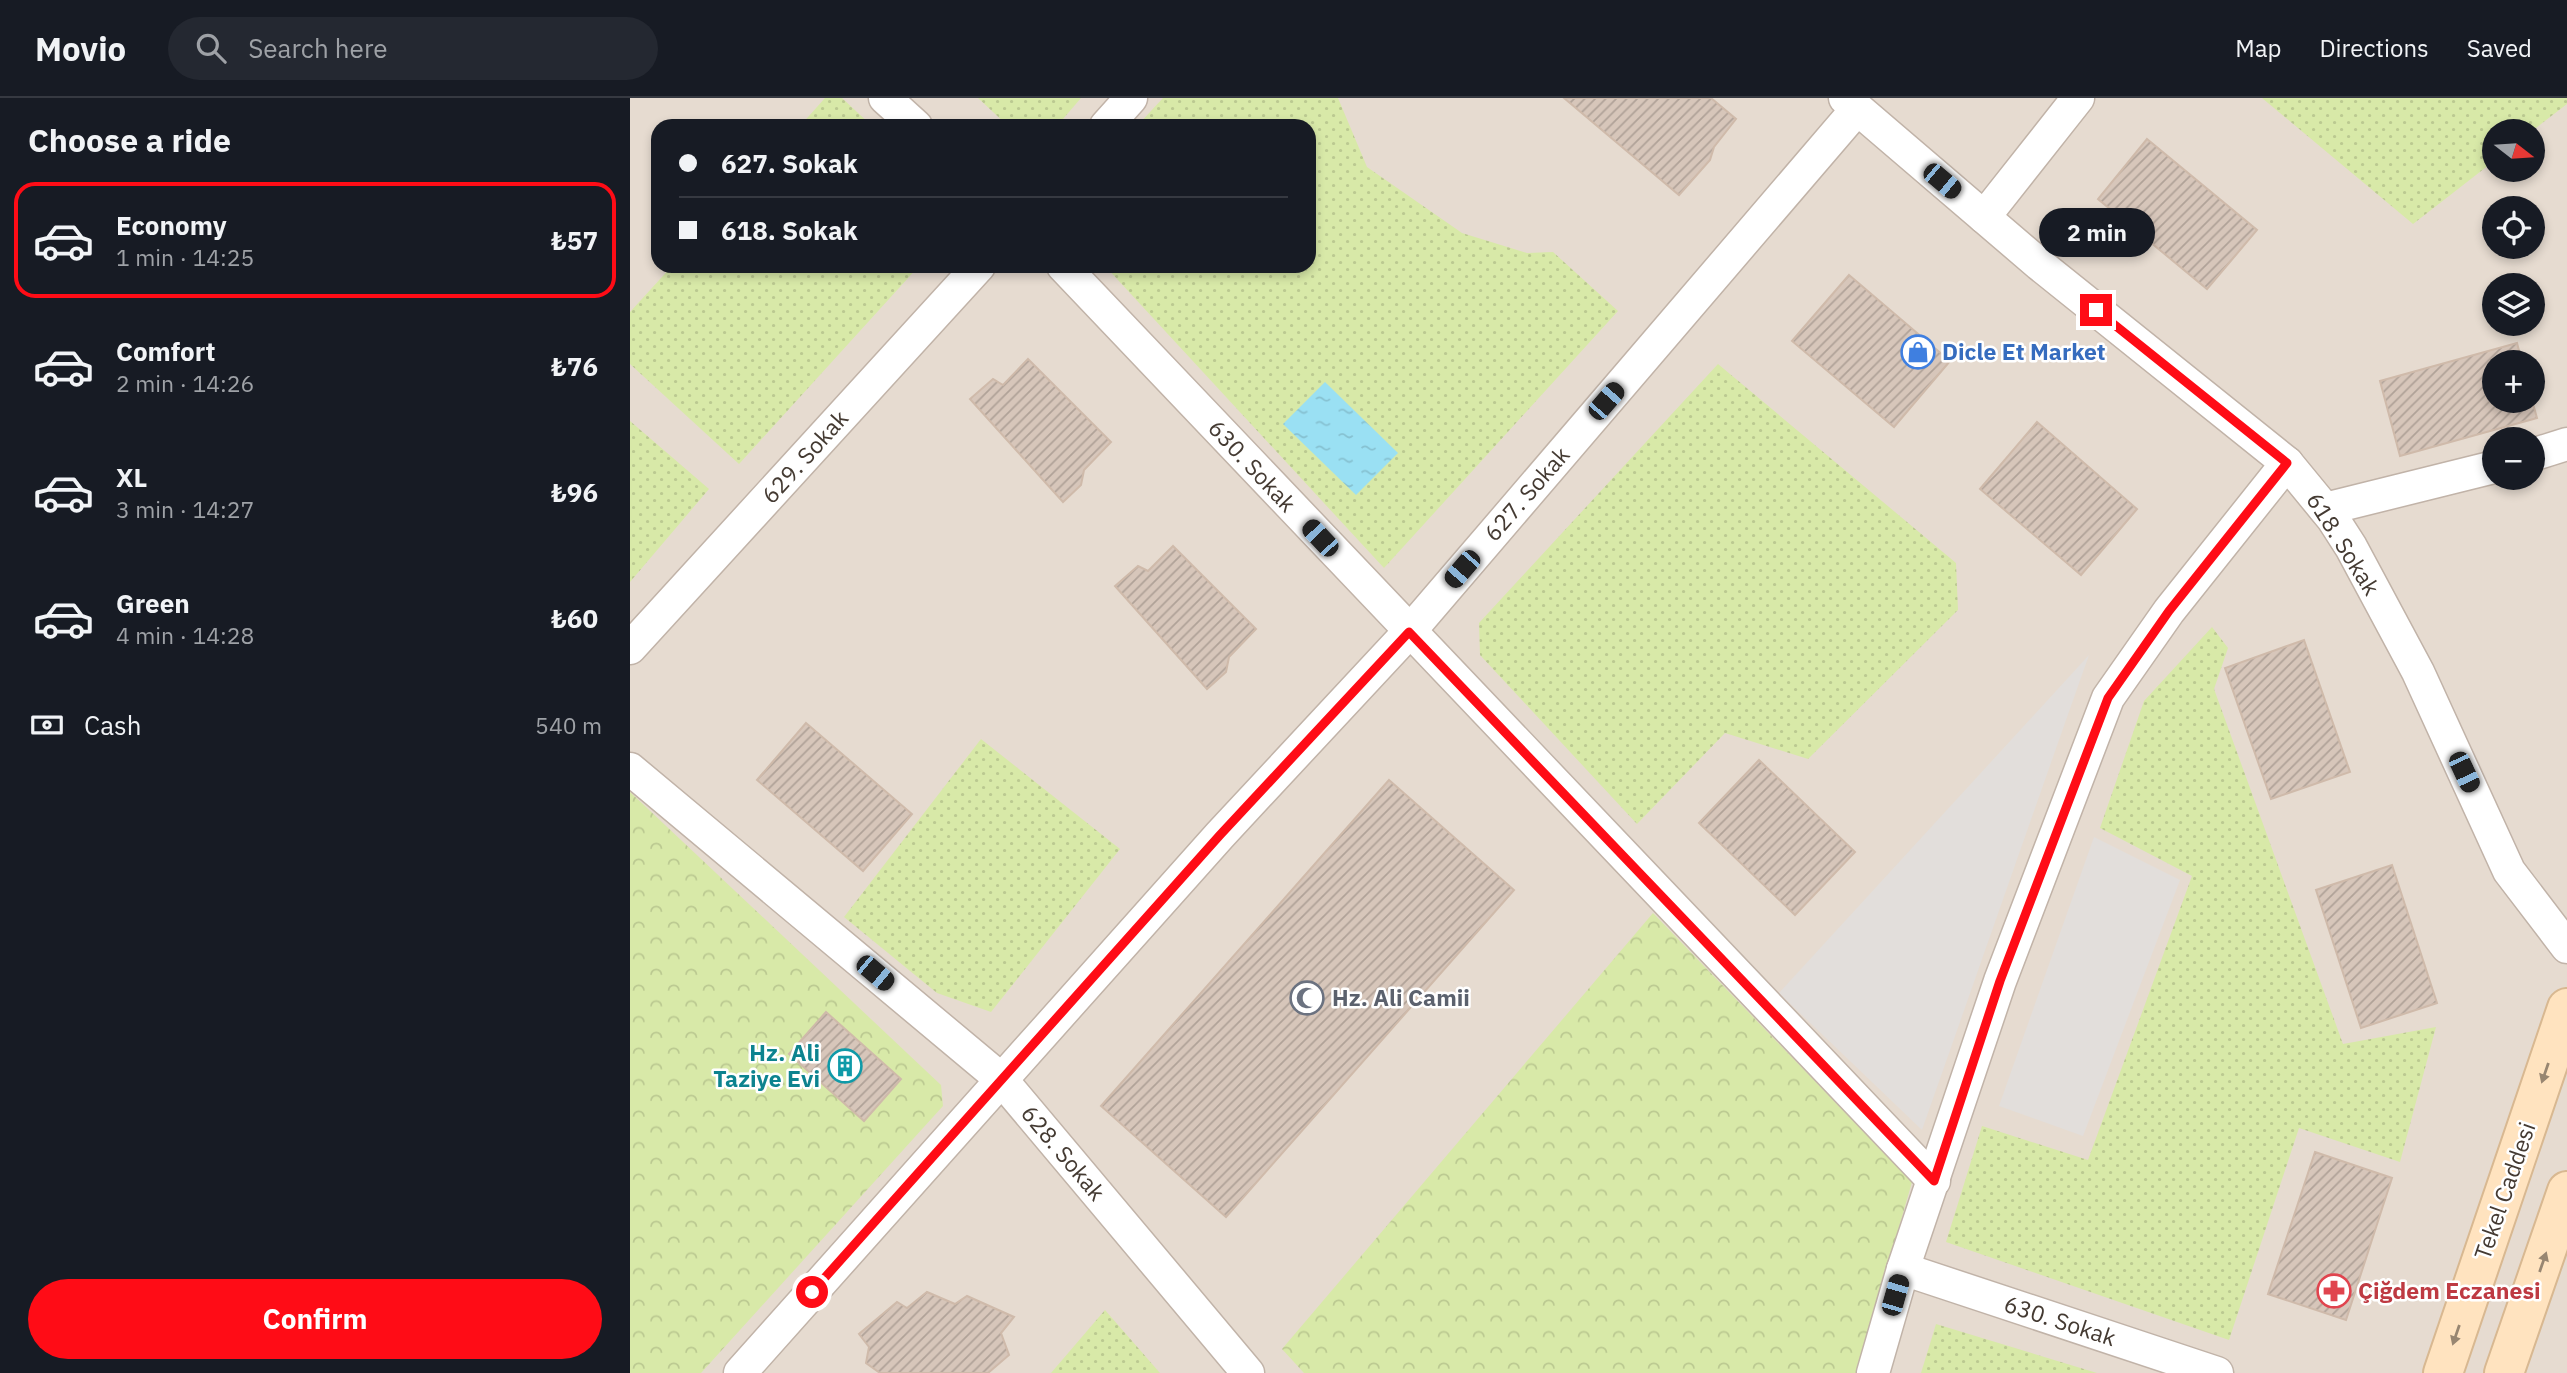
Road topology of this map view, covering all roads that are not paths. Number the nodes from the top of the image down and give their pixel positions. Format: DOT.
graph roads {
  1 [pos="885,98"];
  2 [pos="1131,98"];
  3 [pos="2078,98"];
  4 [pos="1851,103"];
  5 [pos="908,119"];
  6 [pos="1112,119"];
  7 [pos="1984,217"];
  8 [pos="973,273"];
  9 [pos="1070,273"];
  10 [pos="2567,444"];
  11 [pos="2545,451"];
  12 [pos="2287,463"];
  13 [pos="2482,470"];
  14 [pos="2325,509"];
  15 [pos="1409,632"];
  16 [pos="630,648"];
  17 [pos="630,769"];
  18 [pos="2567,947"];
  19 [pos="2567,1009"];
  20 [pos="1001,1079"];
  21 [pos="1934,1181"];
  22 [pos="2567,1191"];
  23 [pos="1903,1269"];
  24 [pos="740,1373"];
  25 [pos="1248,1373"];
  26 [pos="1873,1373"];
  27 [pos="2217,1373"];
  28 [pos="2443,1373"];
  29 [pos="2504,1373"];
  1 -- 5 [label="street"];
  2 -- 6 [label="street"];
  3 -- 7 [label="street"];
  4 -- 7 [label="street, 618. Sokak"];
  4 -- 15 [label="street, 627. Sokak"];
  7 -- 12 [label="street, 618. Sokak"];
  8 -- 16 [label="street, 629. Sokak"];
  9 -- 15 [label="street, 630. Sokak"];
  10 -- 11 [label="street"];
  12 -- 14 [label="street, 618. Sokak"];
  12 -- 21 [label="street"];
  13 -- 14 [label="street"];
  14 -- 18 [label="street, 618. Sokak"];
  15 -- 20 [label="street, 627. Sokak"];
  15 -- 21 [label="street, 630. Sokak"];
  17 -- 20 [label="street, 628. Sokak"];
  19 -- 28 [label="main road, Tekel Caddesi, one-way"];
  20 -- 24 [label="street, 627. Sokak"];
  20 -- 25 [label="street, 628. Sokak"];
  21 -- 23 [label="street"];
  29 -- 22 [label="main road, one-way"];
  23 -- 26 [label="street"];
  23 -- 27 [label="street, 630. Sokak"];
}
